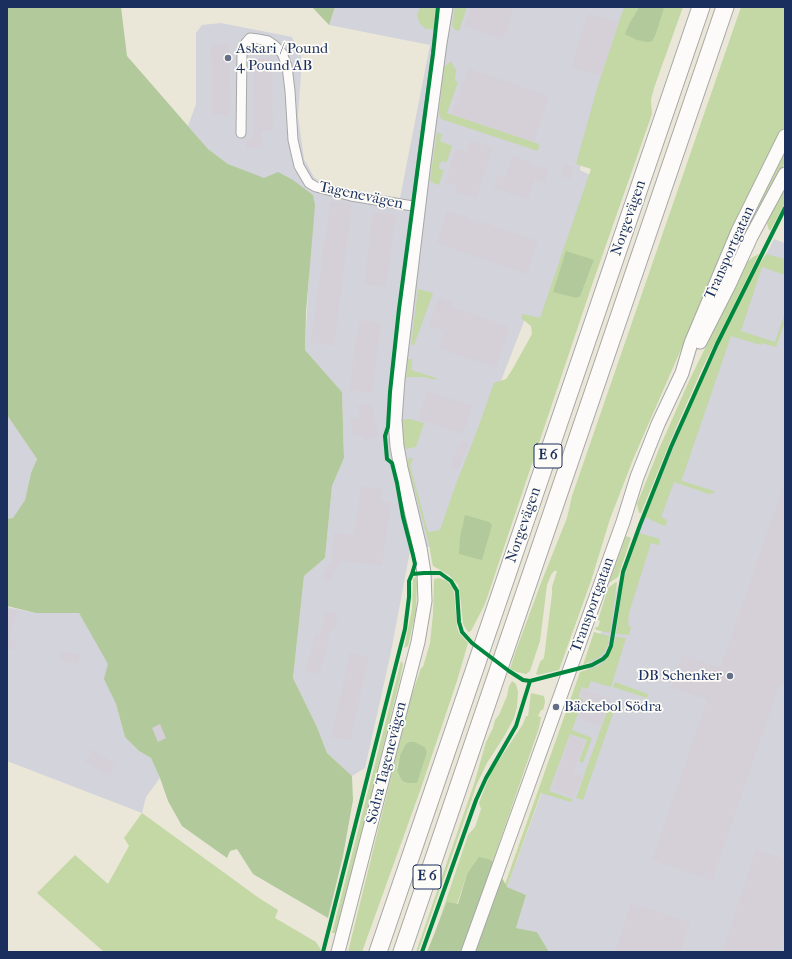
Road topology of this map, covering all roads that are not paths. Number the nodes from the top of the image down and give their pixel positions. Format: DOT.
graph roads {
  1 [pos="446,7"];
  2 [pos="701,7"];
  3 [pos="725,7"];
  4 [pos="241,133"];
  5 [pos="785,136"];
  6 [pos="785,174"];
  7 [pos="419,208"];
  8 [pos="682,373"];
  9 [pos="424,573"];
  10 [pos="338,952"];
  11 [pos="378,952"];
  12 [pos="402,952"];
  13 [pos="468,952"];
  1 -- 7 [label="street, Tagenevägen"];
  2 -- 11 [label="highway, Norgevägen / E 6"];
  3 -- 12 [label="highway, Norgevägen / E 6"];
  4 -- 7 [label="street, Tagenevägen"];
  5 -- 8 [label="street, Transportgatan"];
  6 -- 8 [label="street, Transportgatan"];
  7 -- 9 [label="street, Tagenevägen"];
  8 -- 13 [label="street, Transportgatan"];
  9 -- 10 [label="street, Södra Tagenevägen"];
}
